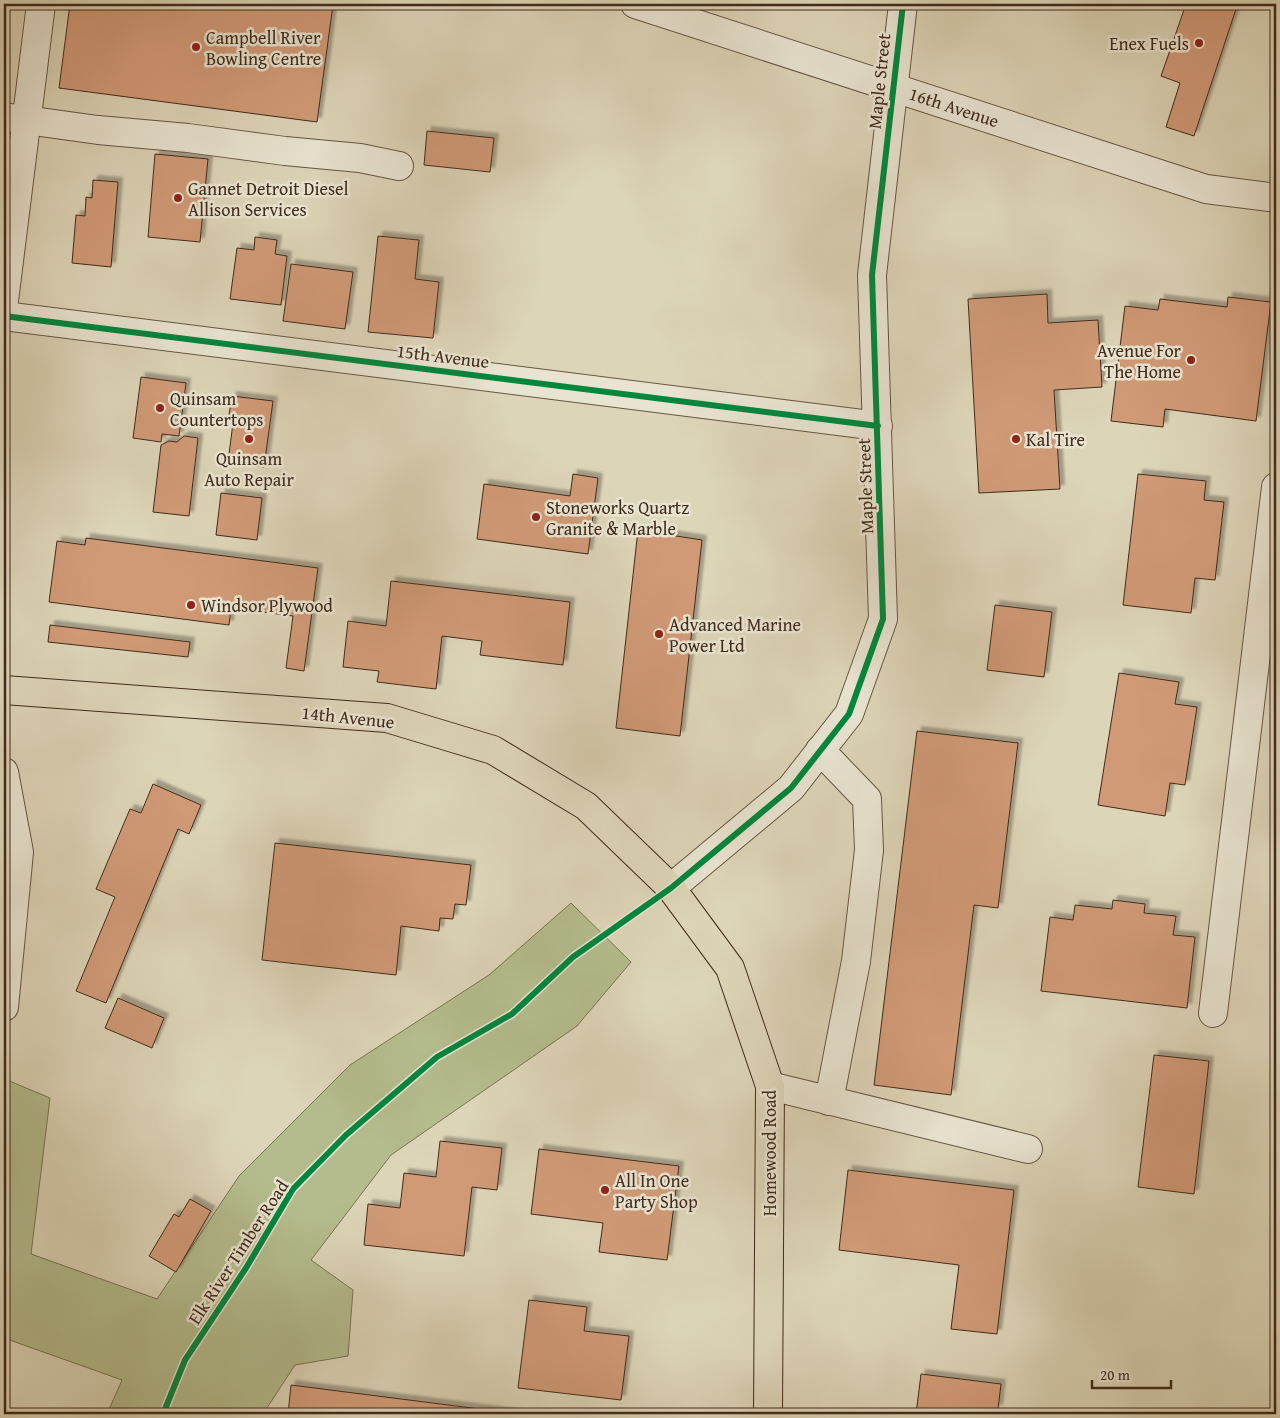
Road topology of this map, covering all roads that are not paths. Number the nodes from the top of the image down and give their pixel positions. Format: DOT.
graph roads {
  1 [pos="41,4"];
  2 [pos="635,4"];
  3 [pos="903,4"];
  4 [pos="894,88"];
  5 [pos="15,118"];
  6 [pos="399,166"];
  7 [pos="1276,198"];
  8 [pos="4,301"];
  9 [pos="4,316"];
  10 [pos="878,426"];
  11 [pos="1276,487"];
  12 [pos="4,690"];
  13 [pos="820,750"];
  14 [pos="4,772"];
  15 [pos="671,888"];
  16 [pos="4,1007"];
  17 [pos="1213,1013"];
  18 [pos="770,1086"];
  19 [pos="829,1101"];
  20 [pos="1028,1149"];
  21 [pos="768,1414"];
  1 -- 5 [label="street"];
  2 -- 4 [label="street, 16th Avenue"];
  3 -- 4 [label="street, Maple Street"];
  4 -- 7 [label="street, 16th Avenue"];
  4 -- 10 [label="street, Maple Street"];
  5 -- 6 [label="street"];
  5 -- 8 [label="street"];
  9 -- 10 [label="street, 15th Avenue"];
  10 -- 13 [label="street, Maple Street"];
  11 -- 17 [label="street"];
  12 -- 15 [label="main road, 14th Avenue"];
  13 -- 15 [label="street, Maple Street"];
  13 -- 19 [label="street"];
  14 -- 16 [label="street"];
  15 -- 18 [label="main road, Homewood Road"];
  18 -- 19 [label="street"];
  18 -- 21 [label="main road, Homewood Road"];
  19 -- 20 [label="street"];
}
